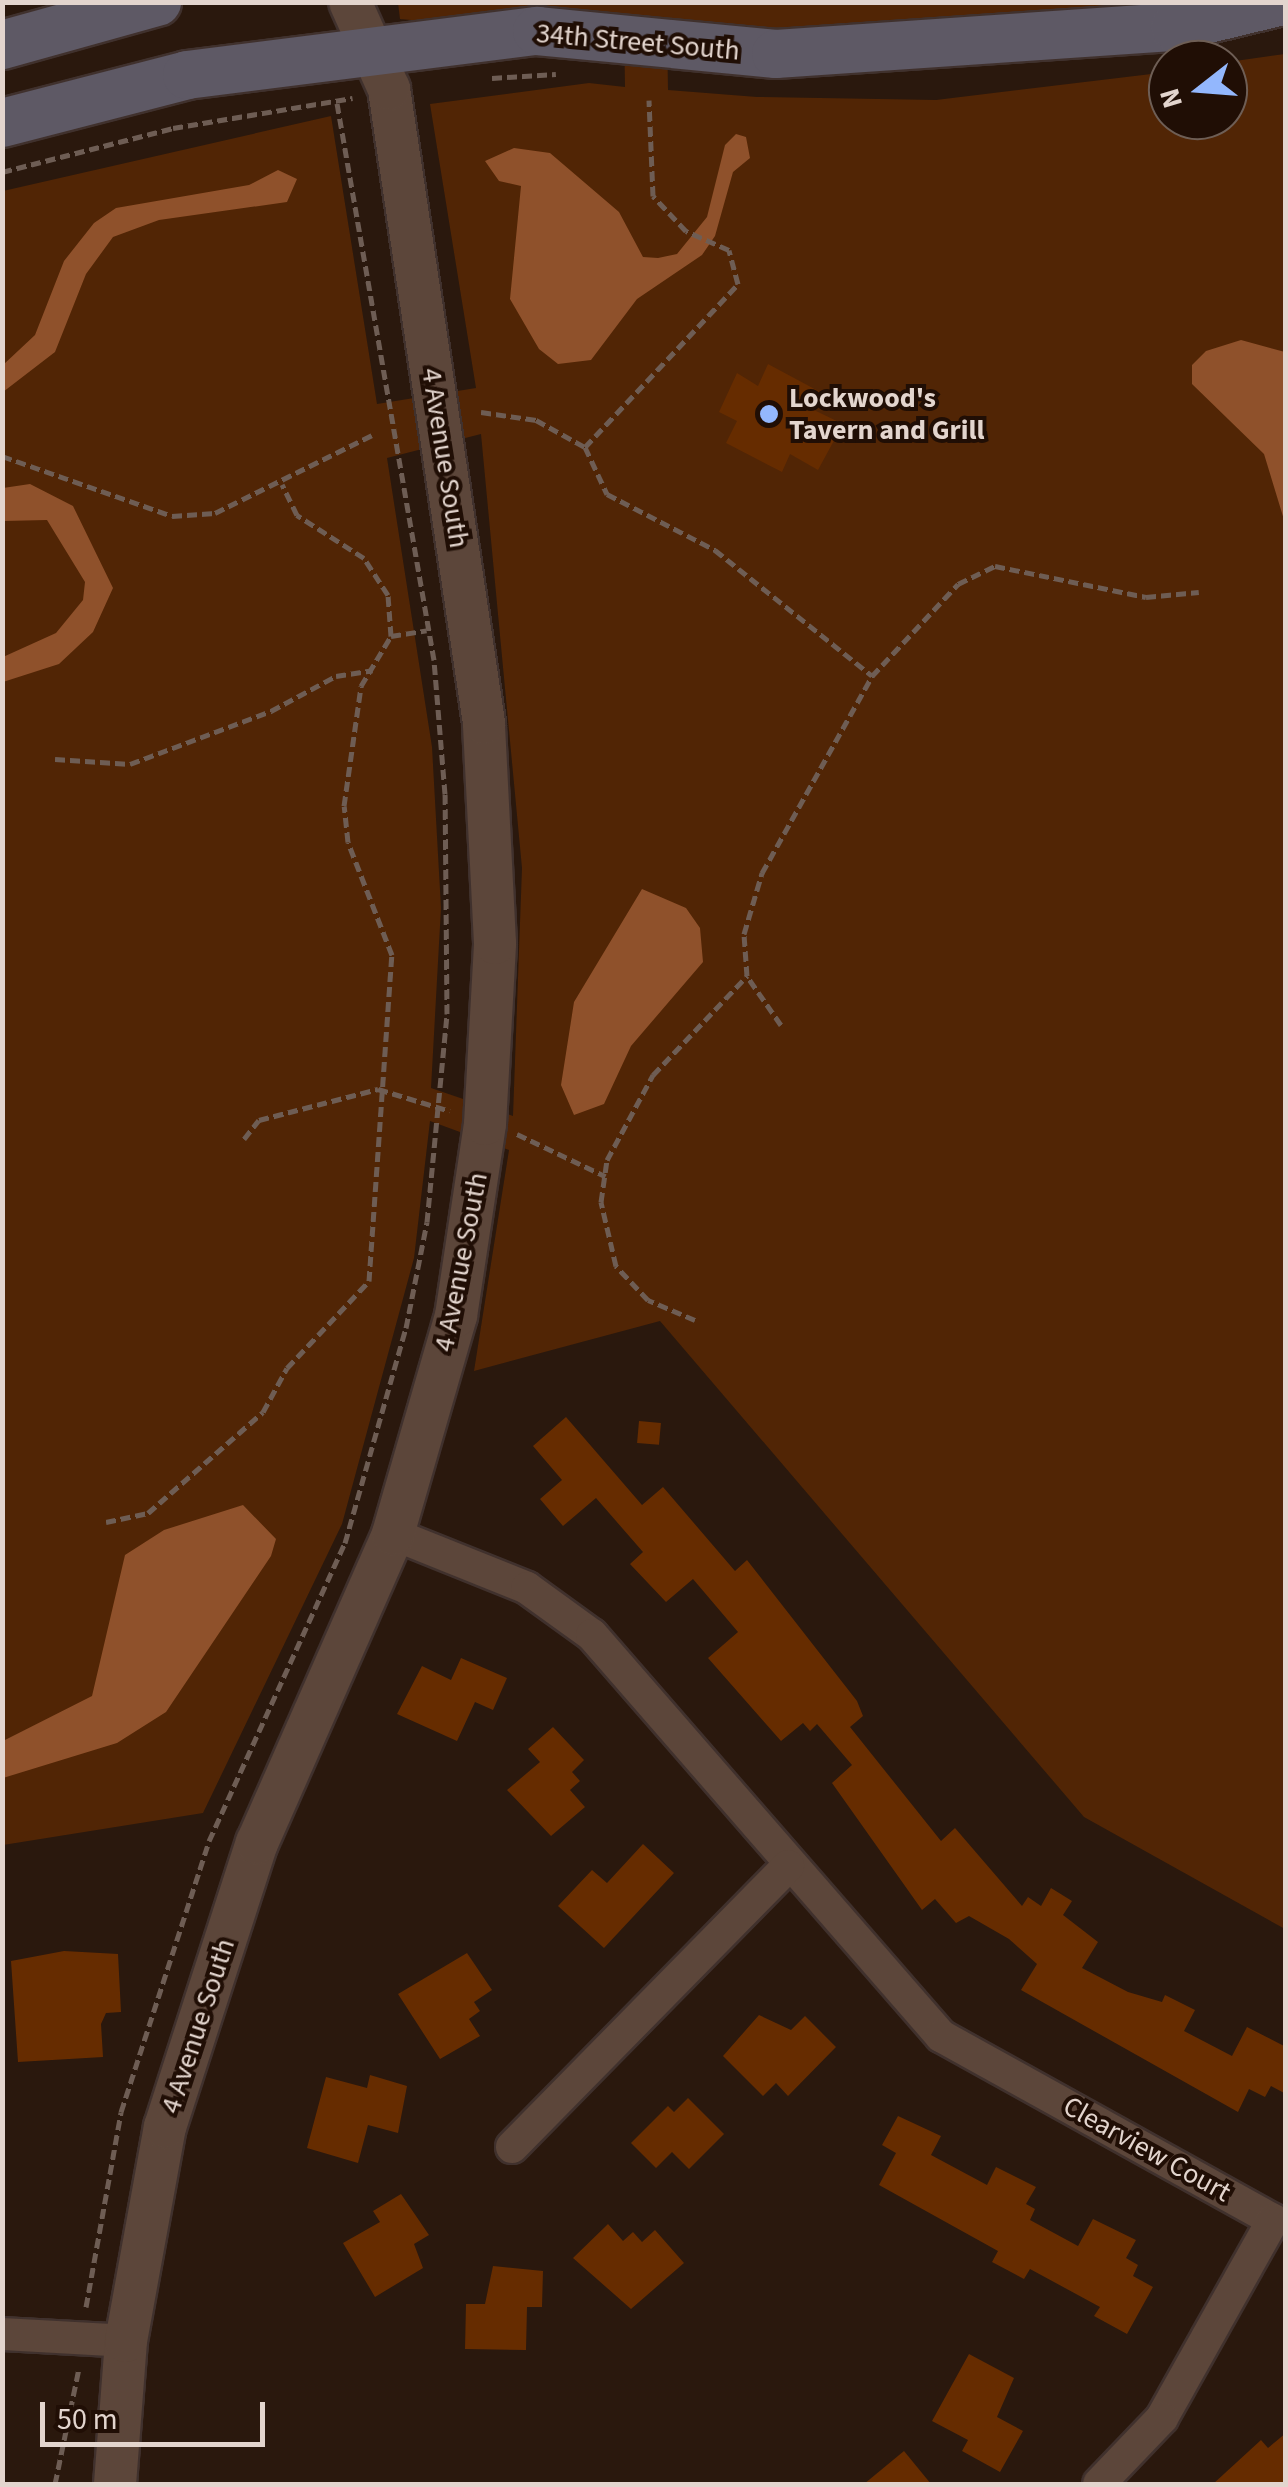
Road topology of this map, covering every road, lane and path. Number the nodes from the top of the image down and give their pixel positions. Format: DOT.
graph roads {
  1 [pos="158,2"];
  2 [pos="350,2"];
  3 [pos="1278,2"];
  4 [pos="2,44"];
  5 [pos="371,49"];
  6 [pos="649,100"];
  7 [pos="2,123"];
  8 [pos="2,172"];
  9 [pos="481,412"];
  10 [pos="372,435"];
  11 [pos="585,447"];
  12 [pos="2,456"];
  13 [pos="282,484"];
  14 [pos="1200,592"];
  15 [pos="375,670"];
  16 [pos="872,676"];
  17 [pos="56,759"];
  18 [pos="748,976"];
  19 [pos="781,1025"];
  20 [pos="378,1088"];
  21 [pos="438,1106"];
  22 [pos="485,1124"];
  23 [pos="244,1139"];
  24 [pos="605,1176"];
  25 [pos="694,1320"];
  26 [pos="106,1522"];
  27 [pos="394,1534"];
  28 [pos="788,1866"];
  29 [pos="512,2147"];
  30 [pos="1279,2224"];
  31 [pos="82,2333"];
  32 [pos="2,2334"];
  33 [pos="126,2340"];
  34 [pos="55,2484"];
  35 [pos="115,2484"];
  36 [pos="1099,2484"];
  1 -- 4 [label="main road"];
  2 -- 5 [label="street, 4 Avenue South"];
  3 -- 5 [label="main road, 34th Street South"];
  5 -- 7 [label="main road, 34th Street South"];
  5 -- 22 [label="street, 4 Avenue South"];
  6 -- 11 [label="path"];
  8 -- 21 [label="path"];
  9 -- 11 [label="path"];
  10 -- 13 [label="path"];
  11 -- 16 [label="path"];
  12 -- 13 [label="path"];
  13 -- 15 [label="path"];
  14 -- 16 [label="path"];
  15 -- 17 [label="path"];
  15 -- 20 [label="path"];
  16 -- 18 [label="path"];
  18 -- 19 [label="path"];
  18 -- 24 [label="path"];
  20 -- 21 [label="path"];
  20 -- 23 [label="path"];
  20 -- 26 [label="path"];
  21 -- 22 [label="path"];
  21 -- 31 [label="path"];
  22 -- 24 [label="path"];
  22 -- 27 [label="street, 4 Avenue South"];
  24 -- 25 [label="path"];
  27 -- 28 [label="street, Clearview Court"];
  27 -- 33 [label="street, 4 Avenue South"];
  28 -- 29 [label="street"];
  28 -- 30 [label="street, Clearview Court"];
  30 -- 36 [label="street, Clearview Court"];
  31 -- 32 [label="street"];
  31 -- 33 [label="street"];
  31 -- 34 [label="path"];
  33 -- 35 [label="street, 4 Avenue South"];
}
